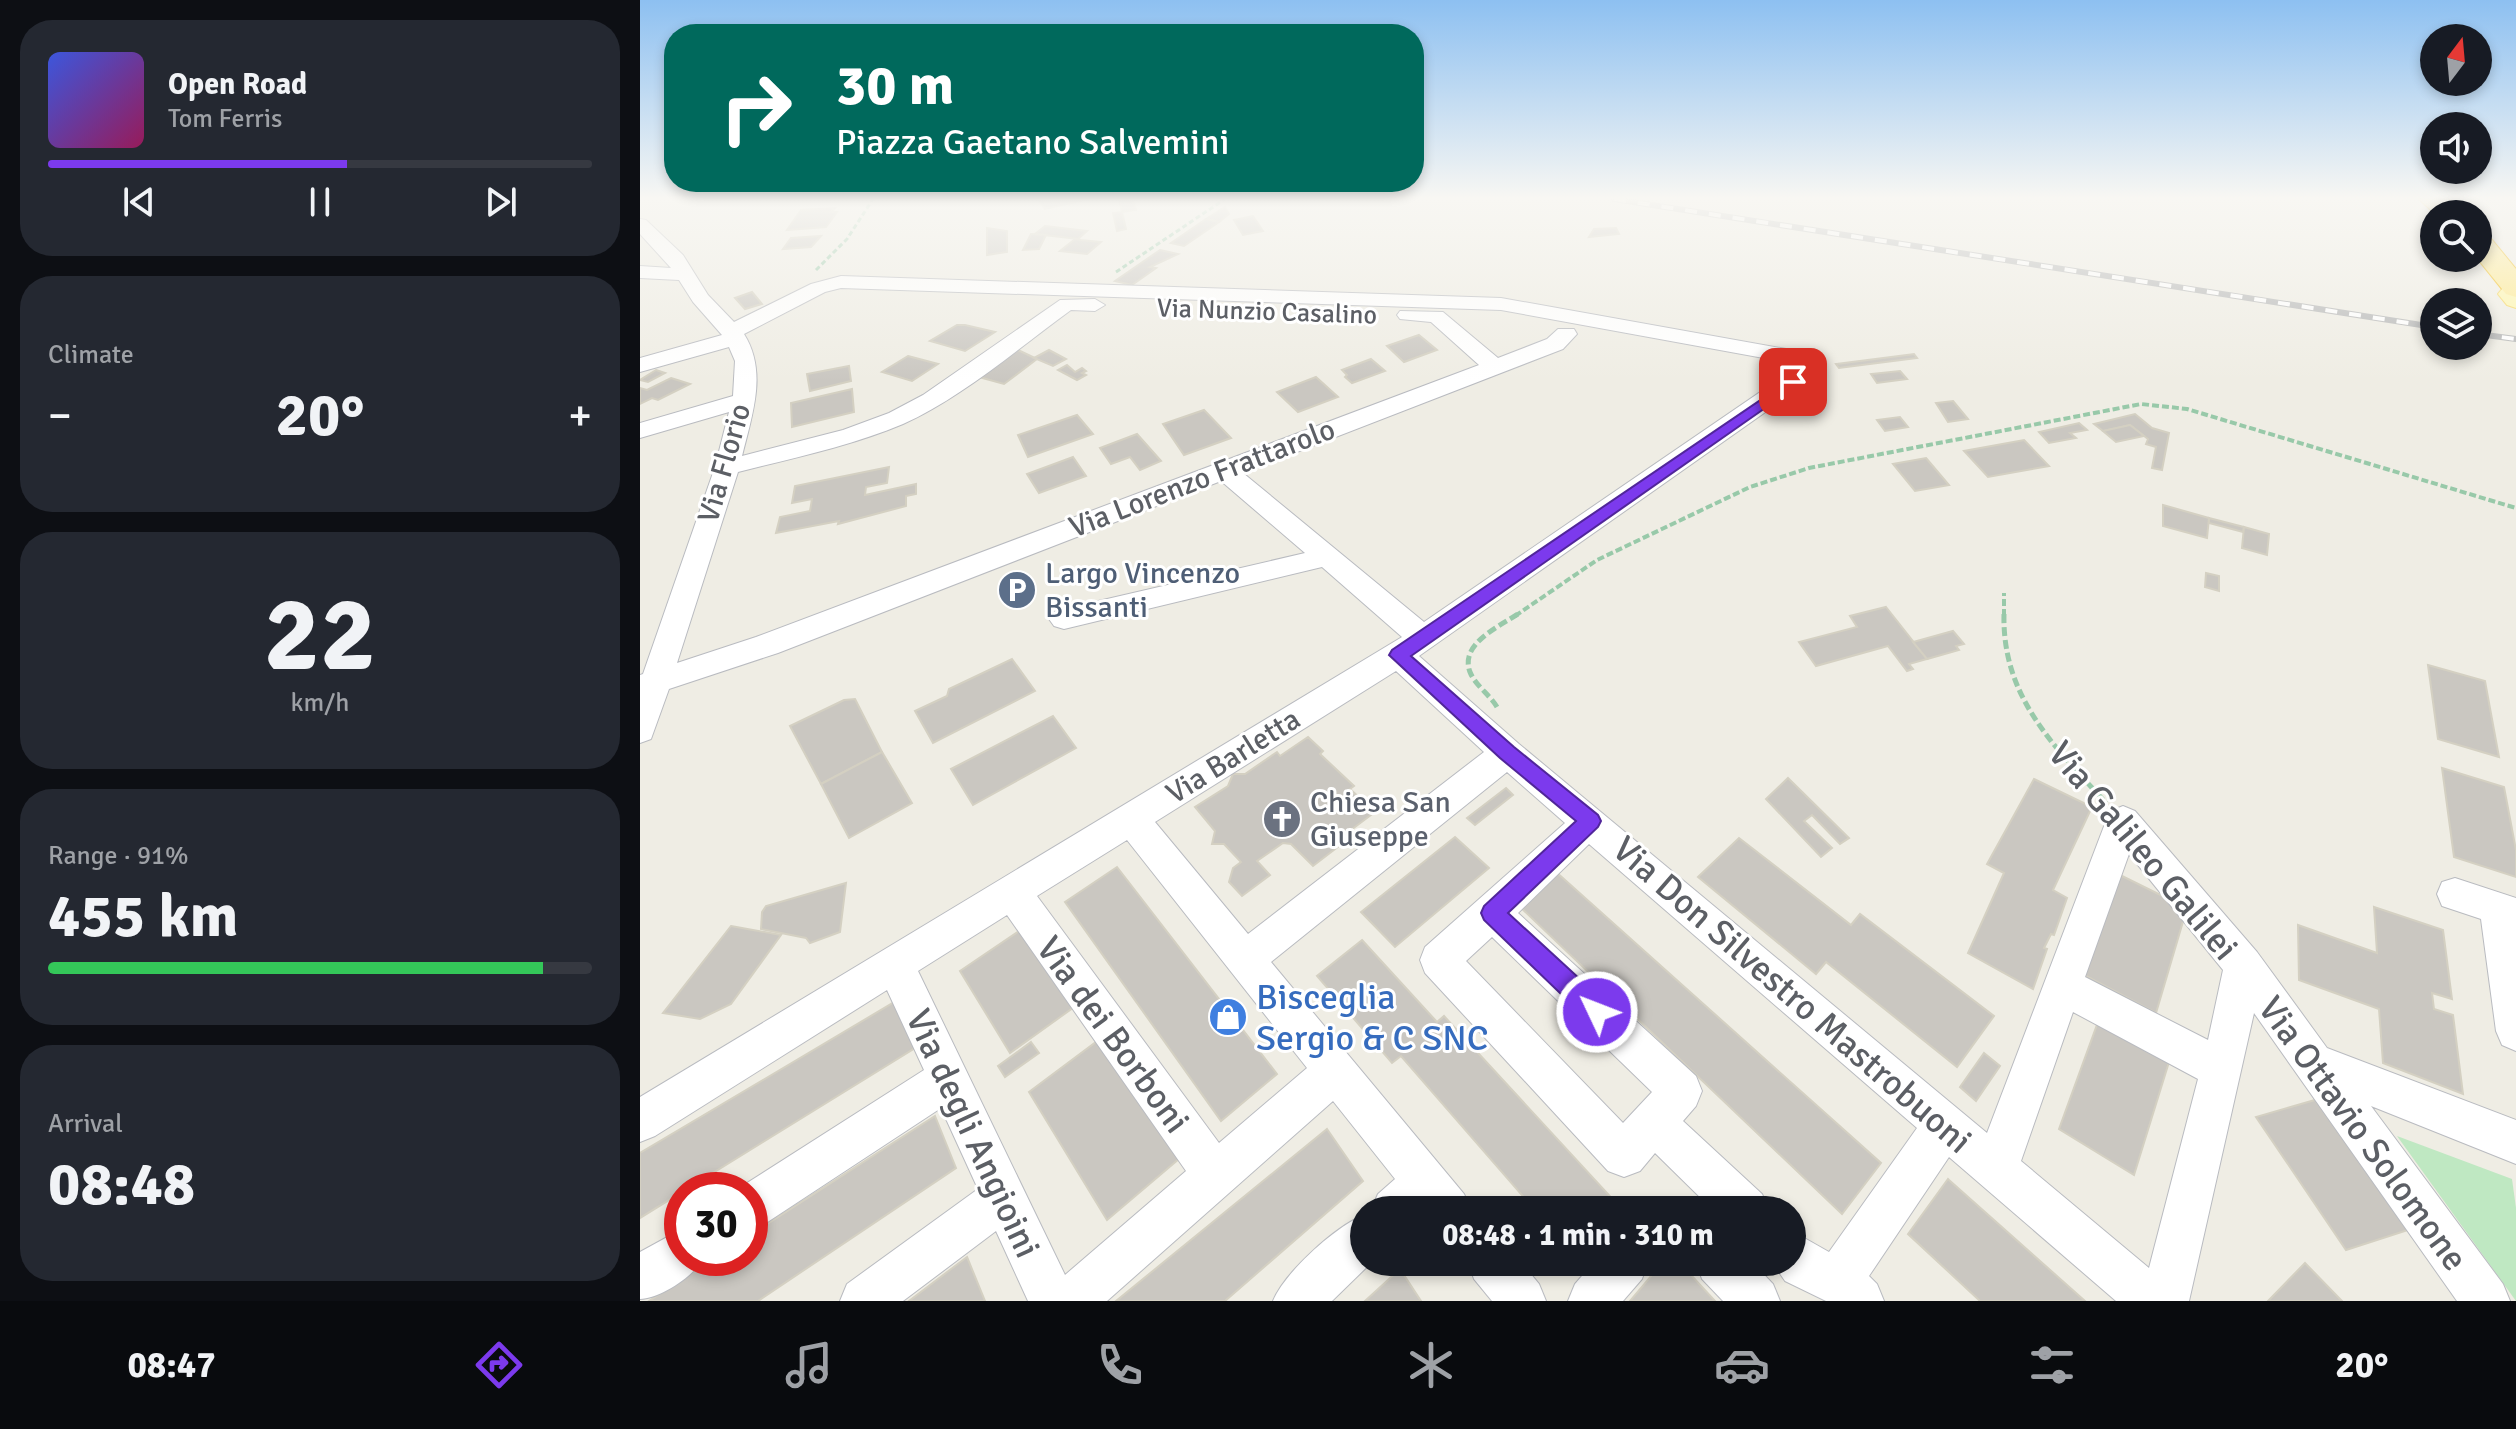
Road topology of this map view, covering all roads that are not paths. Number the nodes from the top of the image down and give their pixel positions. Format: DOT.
graph roads {
  1 [pos="676,260"];
  2 [pos="2493,260"];
  3 [pos="640,272"];
  4 [pos="685,274"];
  5 [pos="2516,288"];
  6 [pos="2516,300"];
  7 [pos="1566,334"];
  8 [pos="733,335"];
  9 [pos="640,365"];
  10 [pos="1495,367"];
  11 [pos="744,400"];
  12 [pos="640,431"];
  13 [pos="727,467"];
  14 [pos="1224,470"];
  15 [pos="1327,557"];
  16 [pos="1064,619"];
  17 [pos="1411,646"];
  18 [pos="647,684"];
  19 [pos="640,730"];
  20 [pos="1507,753"];
  21 [pos="1131,819"];
  22 [pos="1590,821"];
  23 [pos="1012,892"];
  24 [pos="2455,894"];
  25 [pos="2507,912"];
  26 [pos="1492,913"];
  27 [pos="1245,959"];
  28 [pos="895,964"];
  29 [pos="2243,965"];
  30 [pos="2063,986"];
  31 [pos="2516,1031"];
  32 [pos="2314,1063"];
  33 [pos="2221,1069"];
  34 [pos="1336,1071"];
  35 [pos="949,1078"];
  36 [pos="640,1121"];
  37 [pos="1653,1122"];
  38 [pos="1945,1125"];
  39 [pos="2516,1142"];
  40 [pos="1996,1169"];
  41 [pos="1216,1176"];
  42 [pos="768,1195"];
  43 [pos="1420,1196"];
  44 [pos="1731,1196"];
  45 [pos="1004,1197"];
  46 [pos="1350,1251"];
  47 [pos="664,1264"];
  48 [pos="1806,1266"];
  49 [pos="1502,1276"];
  50 [pos="1613,1276"];
  51 [pos="1732,1276"];
  52 [pos="643,1277"];
  53 [pos="1849,1290"];
  54 [pos="864,1301"];
  55 [pos="1053,1301"];
  56 [pos="1071,1301"];
  57 [pos="1297,1301"];
  58 [pos="1522,1301"];
  59 [pos="1592,1301"];
  60 [pos="1756,1301"];
  61 [pos="2152,1301"];
  62 [pos="2165,1301"];
  63 [pos="2486,1301"];
  1 -- 4 [label="street, Via Florio"];
  2 -- 5 [label="highway"];
  3 -- 4 [label="street"];
  4 -- 8 [label="street, Via Florio"];
  5 -- 6 [label="main road"];
  7 -- 10 [label="street, Via Lorenzo Frattarolo"];
  8 -- 9 [label="street"];
  8 -- 11 [label="street, Via Florio"];
  8 -- 17 [label="street, Via Barletta"];
  10 -- 13 [label="street, Via Nunzio Casalino"];
  10 -- 14 [label="street, Via Lorenzo Frattarolo"];
  11 -- 12 [label="street"];
  11 -- 13 [label="street, Via Florio"];
  13 -- 18 [label="street, Via Florio"];
  14 -- 15 [label="street, Via Don Silvestro Mastrobuoni"];
  14 -- 18 [label="street, Via Lorenzo Frattarolo"];
  15 -- 16 [label="street"];
  15 -- 17 [label="street, Via Don Silvestro Mastrobuoni"];
  17 -- 20 [label="street, Via Don Silvestro Mastrobuoni"];
  17 -- 21 [label="street, Via Barletta"];
  18 -- 19 [label="street, Via Florio"];
  20 -- 22 [label="street, Via Don Silvestro Mastrobuoni"];
  20 -- 27 [label="street"];
  21 -- 23 [label="street, Via Barletta"];
  21 -- 27 [label="street"];
  22 -- 26 [label="street"];
  22 -- 38 [label="street, Via Don Silvestro Mastrobuoni"];
  23 -- 28 [label="street, Via Barletta"];
  23 -- 41 [label="street, Via dei Borboni"];
  24 -- 25 [label="street"];
  25 -- 31 [label="street"];
  26 -- 37 [label="street"];
  26 -- 37 [label="street"];
  27 -- 34 [label="street"];
  28 -- 35 [label="street, Via degli Angioini"];
  28 -- 36 [label="street, Via Barletta"];
  29 -- 30 [label="street, Via Galileo Galilei"];
  29 -- 32 [label="street, Via Ottavio Solomone"];
  29 -- 33 [label="street, Via Galileo Galilei"];
  30 -- 33 [label="street"];
  30 -- 40 [label="street"];
  32 -- 39 [label="street"];
  32 -- 63 [label="street, Via Ottavio Solomone"];
  33 -- 62 [label="street, Via Galileo Galilei"];
  34 -- 41 [label="street"];
  34 -- 43 [label="street"];
  35 -- 42 [label="street"];
  35 -- 45 [label="street, Via degli Angioini"];
  37 -- 44 [label="street"];
  38 -- 40 [label="street, Via Don Silvestro Mastrobuoni"];
  38 -- 53 [label="street"];
  40 -- 61 [label="street, Via Don Silvestro Mastrobuoni"];
  41 -- 56 [label="street"];
  45 -- 54 [label="street"];
  45 -- 55 [label="street, Via degli Angioini"];
  46 -- 57 [label="street"];
  47 -- 52 [label="street"];
  48 -- 53 [label="street"];
  49 -- 58 [label="street"];
  50 -- 59 [label="street"];
  51 -- 60 [label="street"];
}
